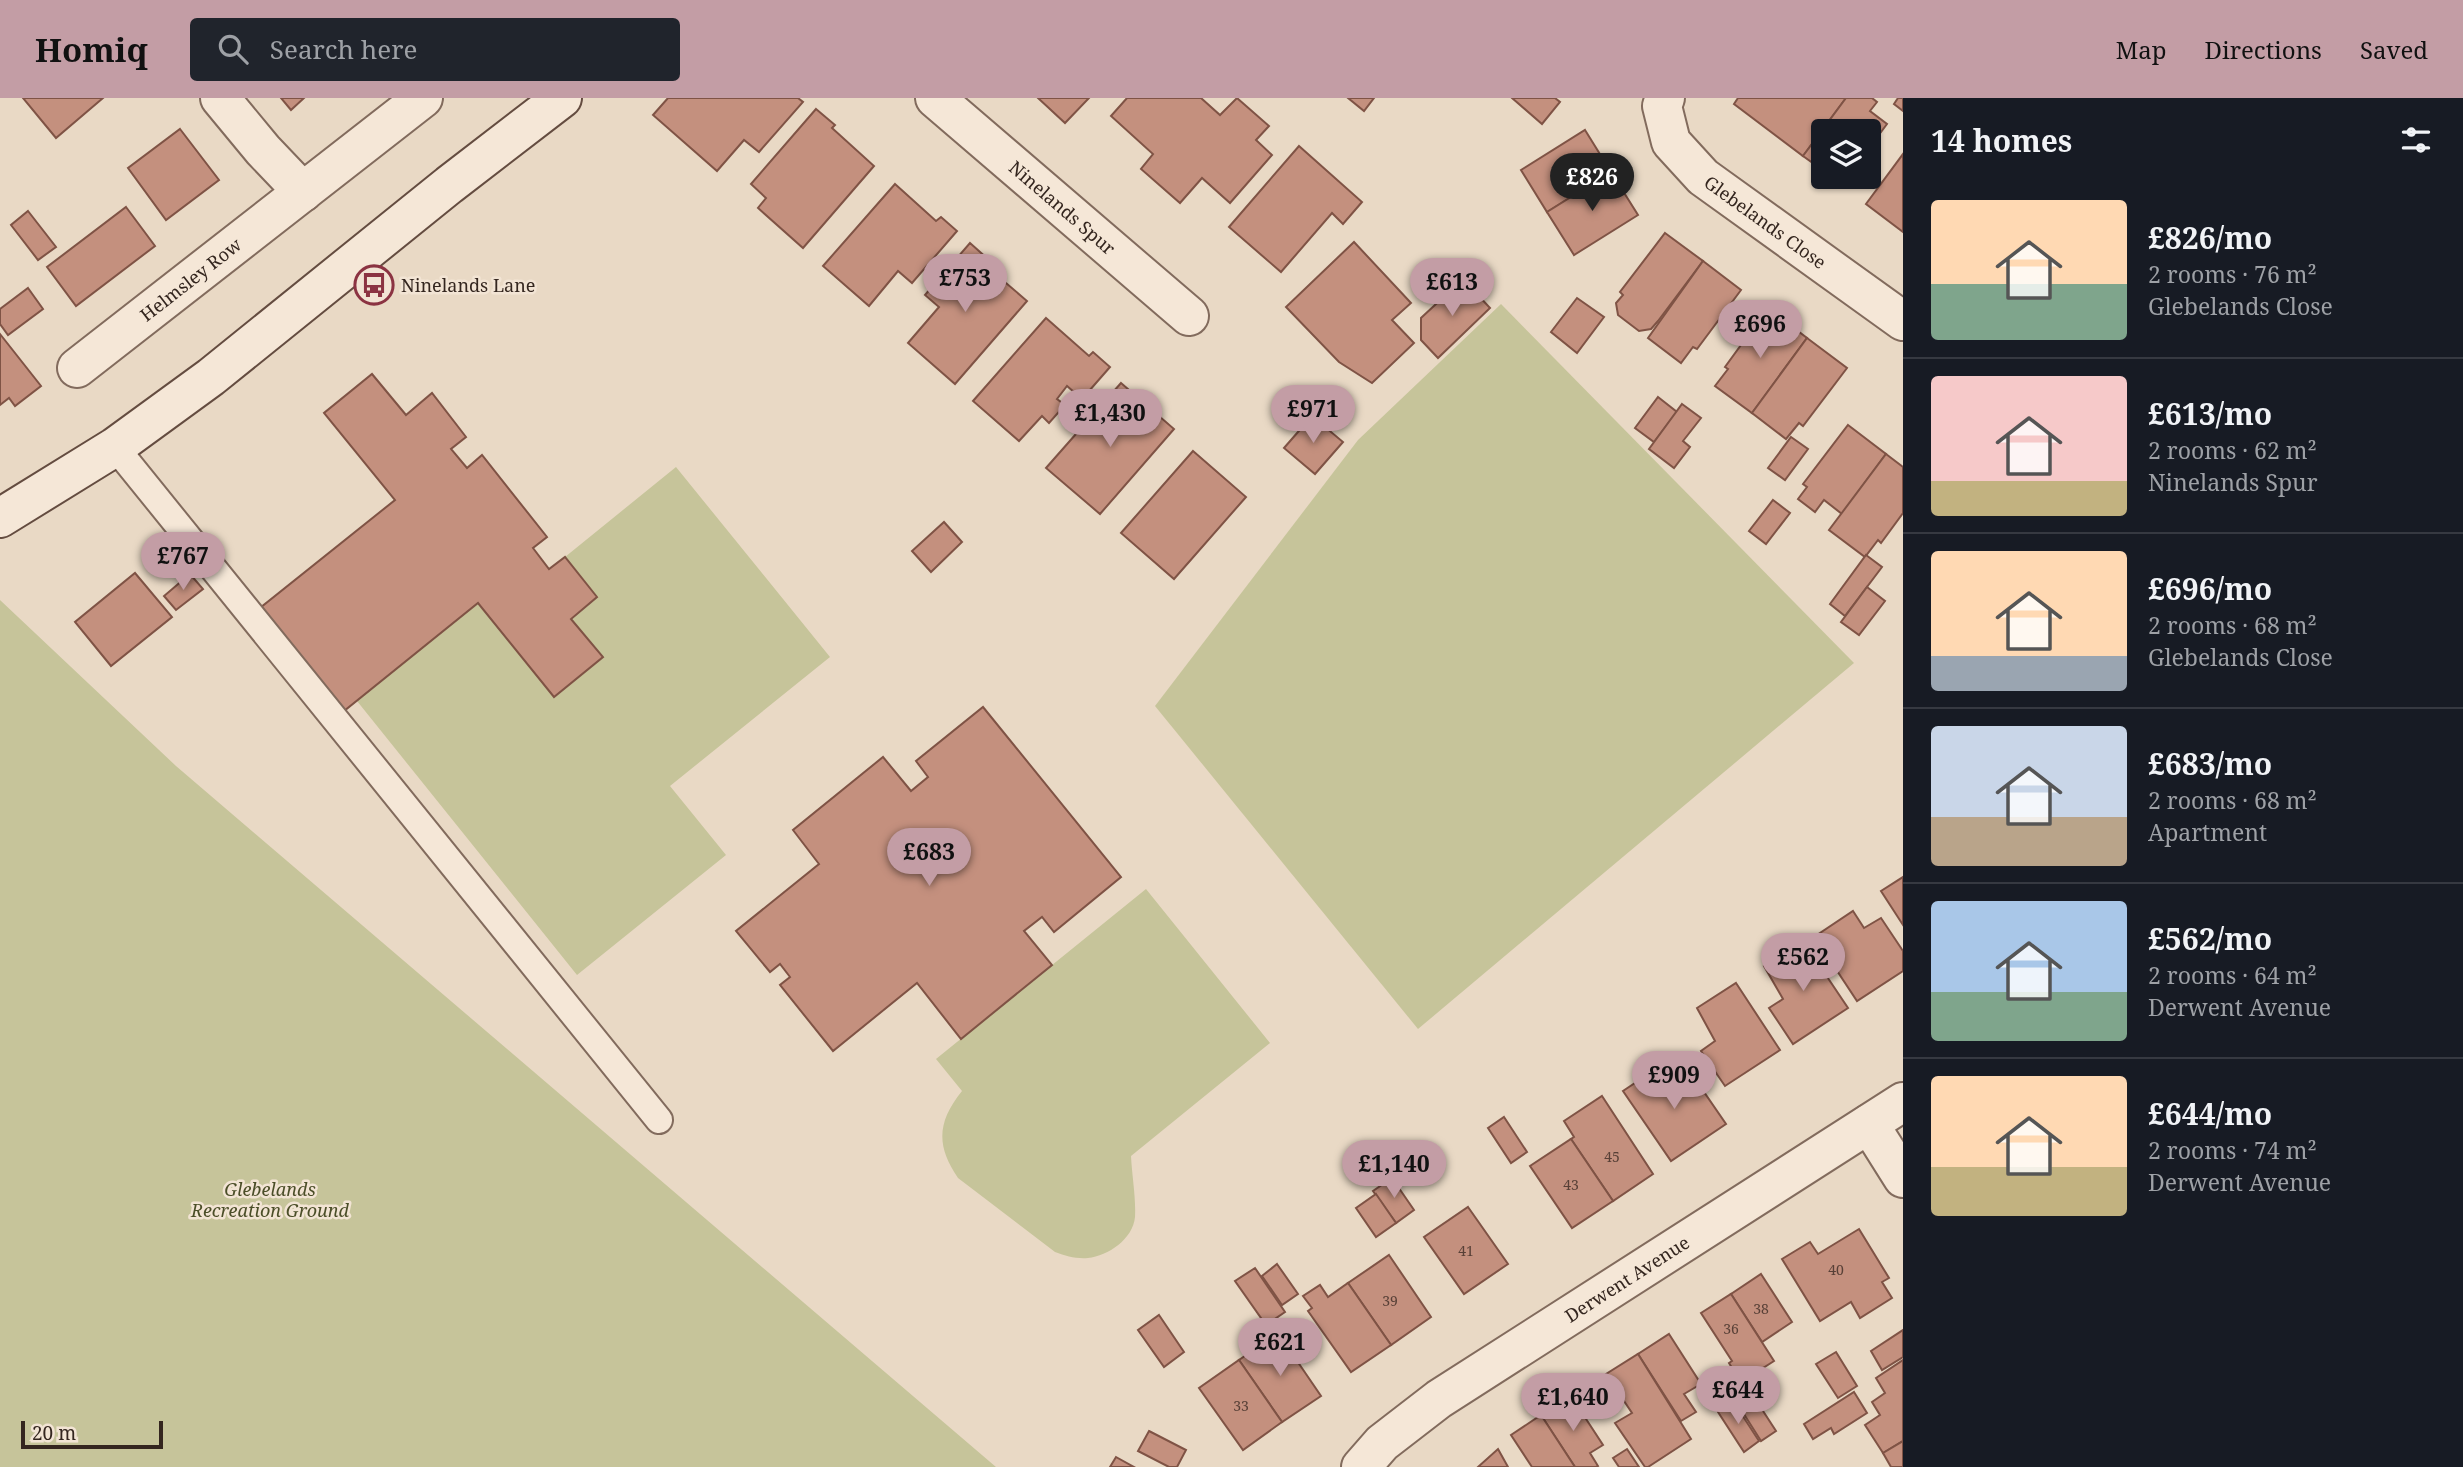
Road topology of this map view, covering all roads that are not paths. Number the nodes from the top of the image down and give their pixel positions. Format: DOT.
graph roads {
  1 [pos="220,98"];
  2 [pos="423,98"];
  3 [pos="562,98"];
  4 [pos="935,98"];
  5 [pos="1665,98"];
  6 [pos="303,192"];
  7 [pos="1189,316"];
  8 [pos="1903,321"];
  9 [pos="77,368"];
  10 [pos="115,447"];
  11 [pos="0,518"];
  12 [pos="1903,1102"];
  13 [pos="659,1120"];
  14 [pos="1869,1124"];
  15 [pos="1903,1178"];
  16 [pos="1361,1467"];
  1 -- 6 [label="street"];
  2 -- 6 [label="street, Helmsley Row"];
  3 -- 10 [label="street"];
  4 -- 7 [label="street, Ninelands Spur"];
  5 -- 8 [label="street, Glebelands Close"];
  6 -- 9 [label="street, Helmsley Row"];
  10 -- 11 [label="street"];
  10 -- 13 [label="lane"];
  12 -- 14 [label="street, Derwent Avenue"];
  14 -- 15 [label="street"];
  14 -- 16 [label="street, Derwent Avenue"];
}
